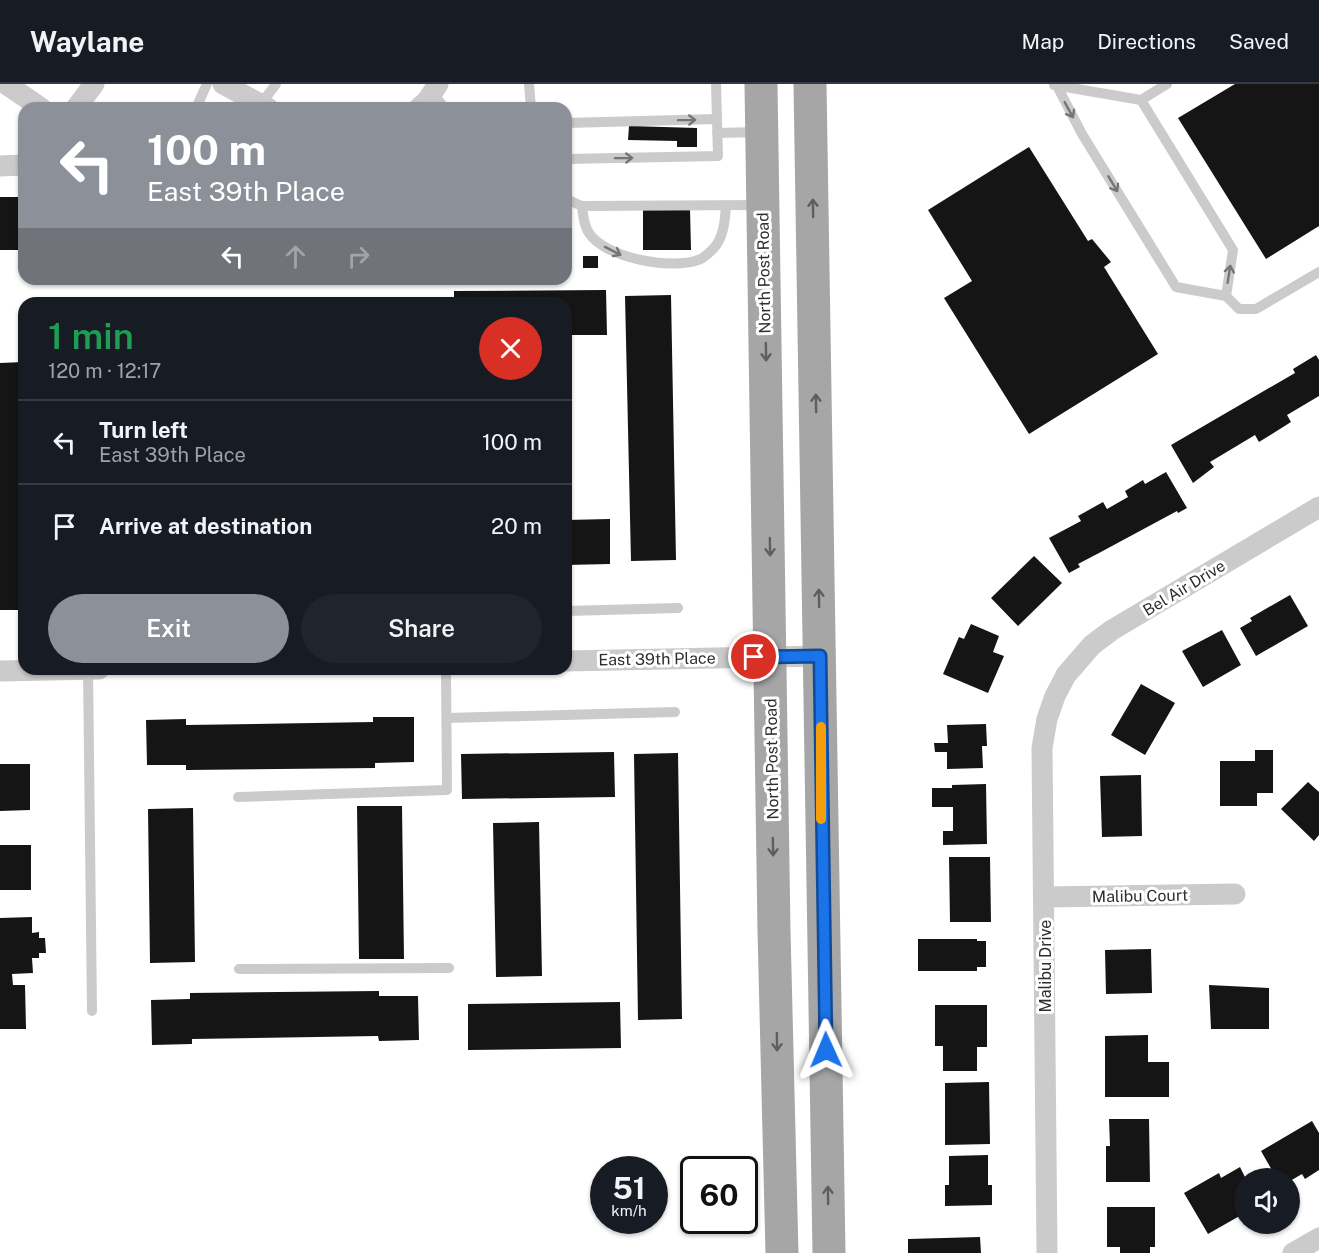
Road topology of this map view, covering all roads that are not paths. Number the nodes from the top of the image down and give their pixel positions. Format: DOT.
graph roads {
  1 [pos="6,84"];
  2 [pos="94,84"];
  3 [pos="207,84"];
  4 [pos="223,84"];
  5 [pos="276,84"];
  6 [pos="529,84"];
  7 [pos="716,84"];
  8 [pos="761,84"];
  9 [pos="810,84"];
  10 [pos="1167,84"];
  11 [pos="1054,85"];
  12 [pos="1141,100"];
  13 [pos="32,102"];
  14 [pos="80,102"];
  15 [pos="199,102"];
  16 [pos="254,102"];
  17 [pos="266,102"];
  18 [pos="530,102"];
  19 [pos="716,119"];
  20 [pos="572,123"];
  21 [pos="762,132"];
  22 [pos="717,133"];
  23 [pos="572,159"];
  24 [pos="18,165"];
  25 [pos="0,166"];
  26 [pos="572,202"];
  27 [pos="726,205"];
  28 [pos="763,205"];
  29 [pos="582,206"];
  30 [pos="1319,272"];
  31 [pos="1226,296"];
  32 [pos="1319,507"];
  33 [pos="678,608"];
  34 [pos="572,611"];
  35 [pos="820,656"];
  36 [pos="771,657"];
  37 [pos="572,661"];
  38 [pos="0,671"];
  39 [pos="18,671"];
  40 [pos="88,675"];
  41 [pos="446,675"];
  42 [pos="1061,683"];
  43 [pos="675,712"];
  44 [pos="447,718"];
  45 [pos="238,797"];
  46 [pos="1235,894"];
  47 [pos="1045,897"];
  48 [pos="449,968"];
  49 [pos="239,969"];
  50 [pos="92,1011"];
  51 [pos="1319,1238"];
  52 [pos="782,1253"];
  53 [pos="829,1253"];
  54 [pos="1047,1253"];
  55 [pos="1293,1253"];
  1 -- 13 [label="street"];
  2 -- 14 [label="street"];
  3 -- 15 [label="lane"];
  4 -- 16 [label="street"];
  5 -- 17 [label="lane"];
  6 -- 18 [label="lane"];
  7 -- 19 [label="lane"];
  8 -- 21 [label="main road, North Post Road"];
  35 -- 9 [label="main road, one-way"];
  10 -- 12 [label="lane"];
  11 -- 12 [label="lane"];
  11 -- 31 [label="lane, one-way"];
  31 -- 12 [label="lane, one-way"];
  20 -- 19 [label="lane, one-way"];
  19 -- 22 [label="lane"];
  21 -- 22 [label="lane"];
  21 -- 28 [label="main road, North Post Road"];
  23 -- 22 [label="lane, one-way"];
  24 -- 25 [label="street"];
  26 -- 29 [label="lane"];
  27 -- 28 [label="lane"];
  27 -- 29 [label="lane"];
  29 -- 27 [label="lane, one-way"];
  28 -- 36 [label="main road, North Post Road, one-way"];
  30 -- 31 [label="lane"];
  32 -- 42 [label="street, Bel Air Drive"];
  33 -- 34 [label="lane"];
  35 -- 36 [label="street, East 39th Place"];
  53 -- 35 [label="main road, one-way"];
  36 -- 37 [label="street, East 39th Place"];
  36 -- 52 [label="main road, North Post Road, one-way"];
  38 -- 39 [label="street"];
  40 -- 50 [label="lane"];
  41 -- 44 [label="lane"];
  42 -- 47 [label="street, Malibu Drive"];
  43 -- 44 [label="lane"];
  44 -- 45 [label="lane"];
  46 -- 47 [label="street, Malibu Court"];
  47 -- 54 [label="street, Malibu Drive"];
  48 -- 49 [label="lane"];
  51 -- 55 [label="street"];
}
